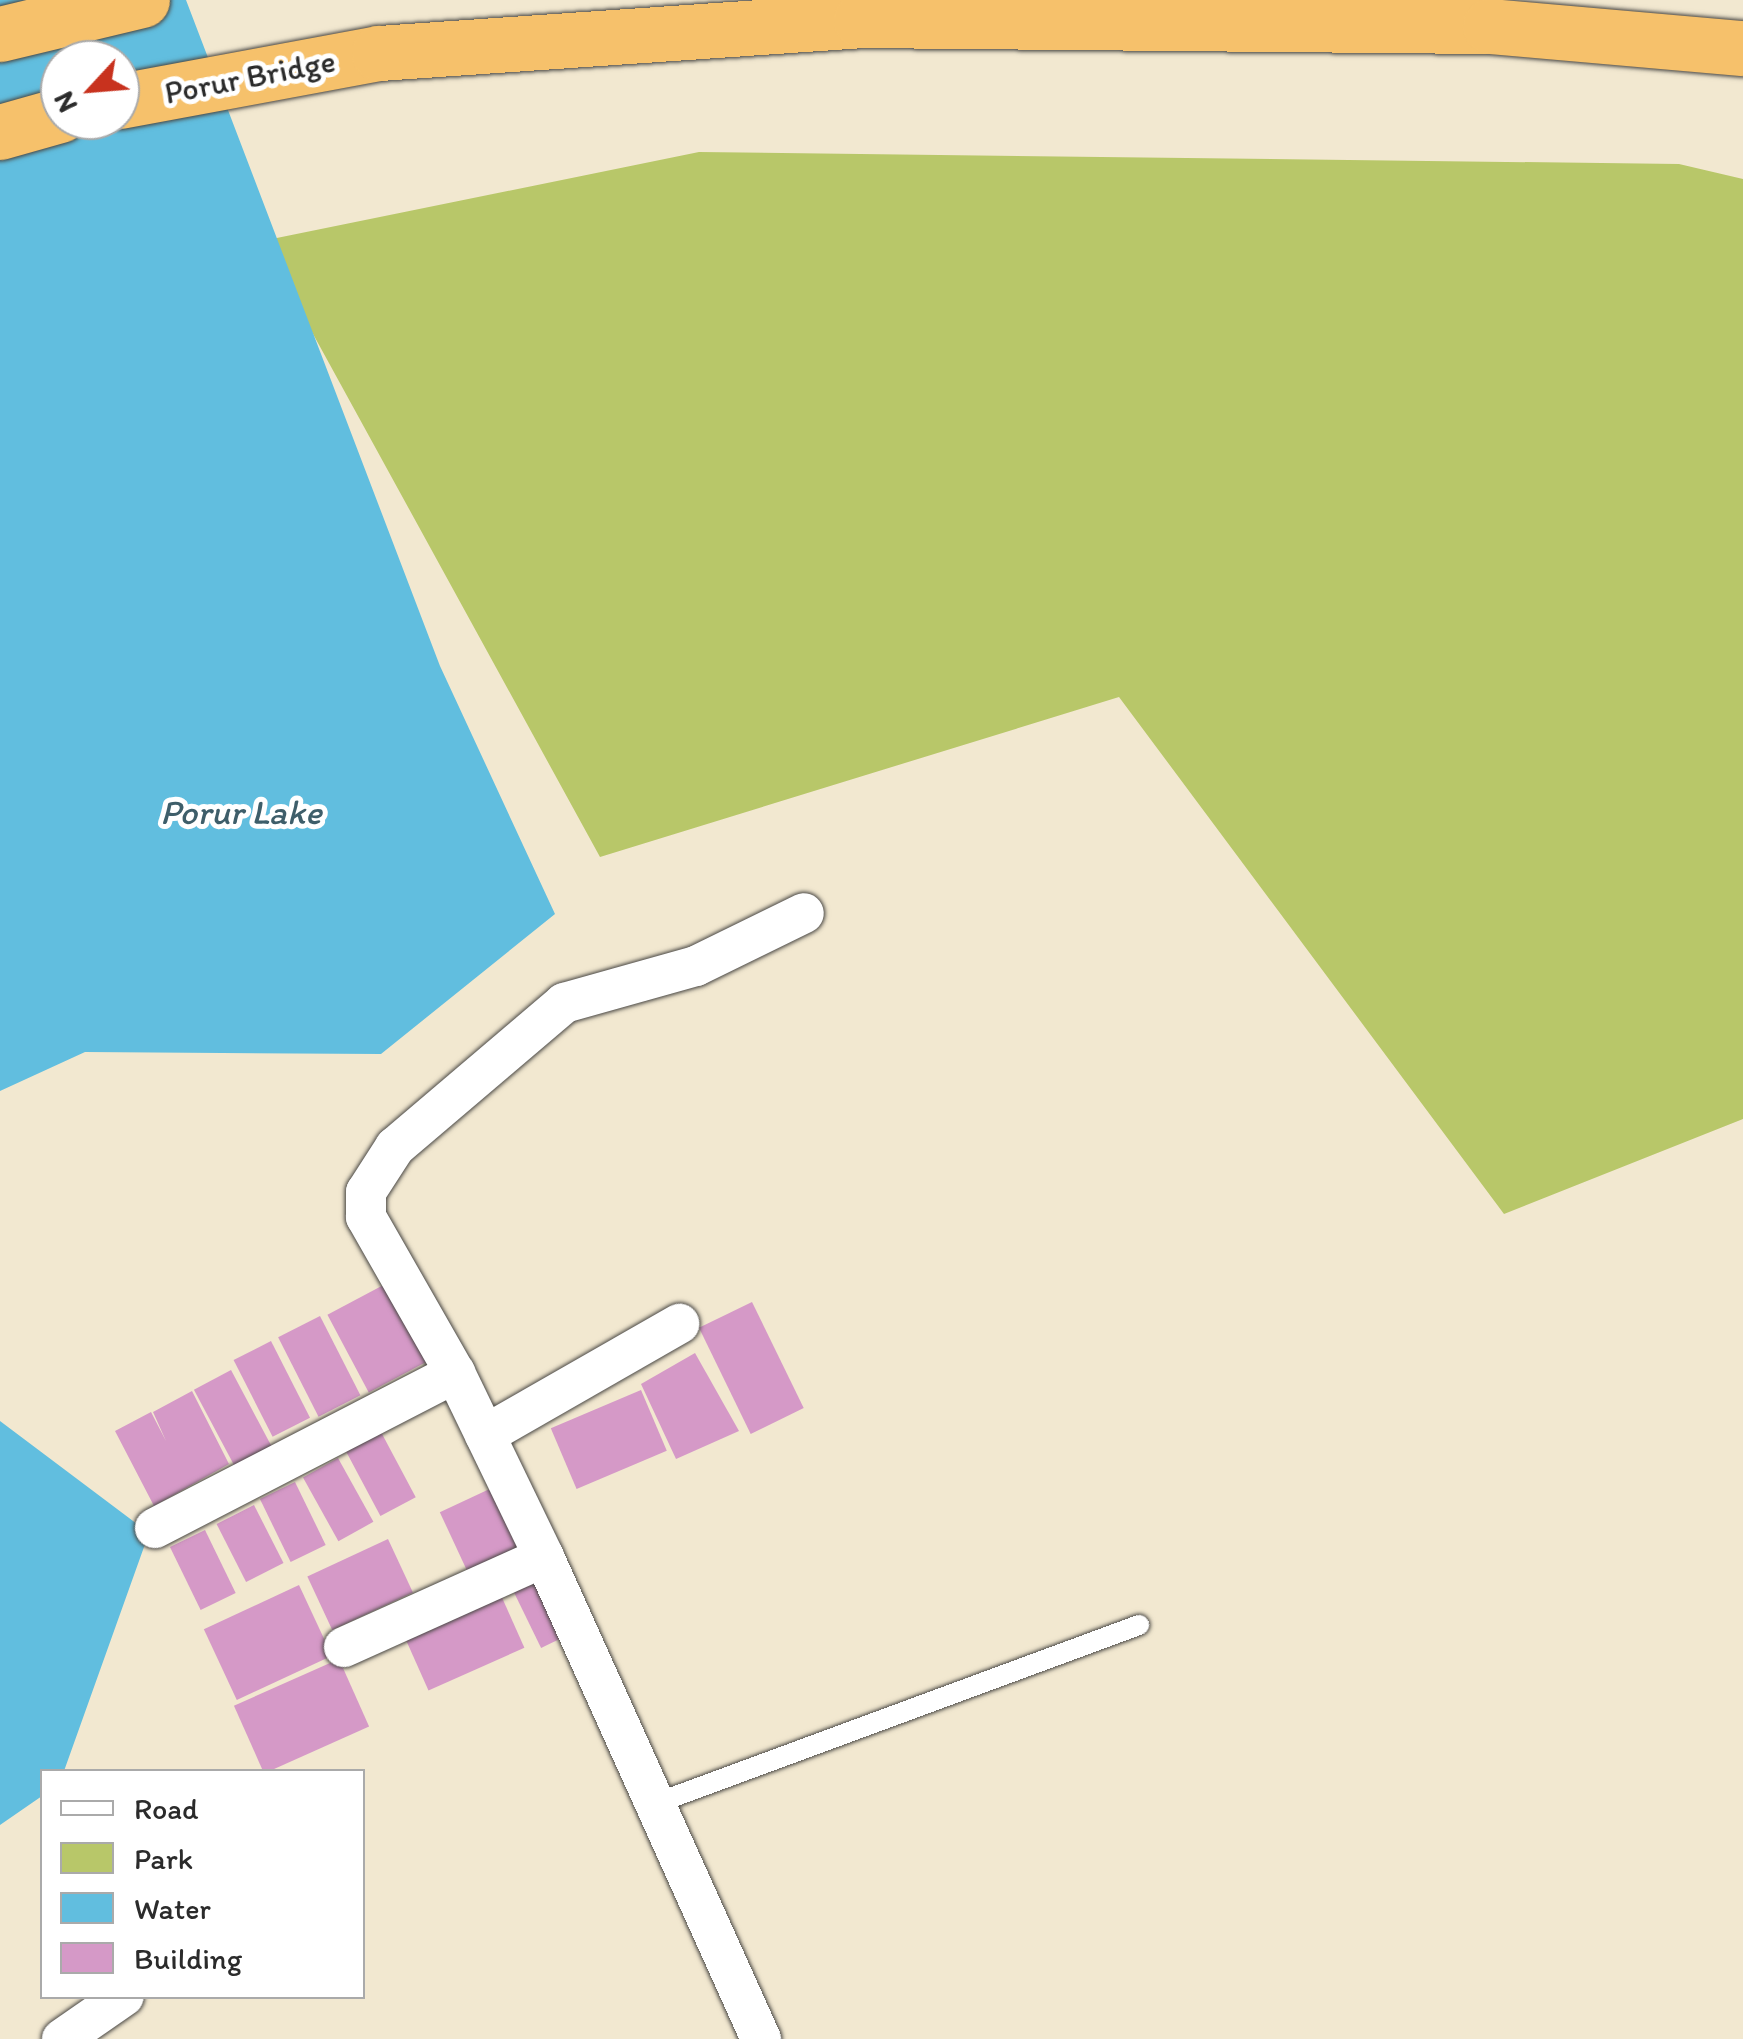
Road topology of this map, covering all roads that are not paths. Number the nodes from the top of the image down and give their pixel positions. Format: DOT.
graph roads {
  1 [pos="142,0"];
  2 [pos="0,34"];
  3 [pos="1743,48"];
  4 [pos="140,97"];
  5 [pos="40,121"];
  6 [pos="0,132"];
  7 [pos="804,913"];
  8 [pos="684,1334"];
  9 [pos="455,1373"];
  10 [pos="489,1443"];
  11 [pos="155,1528"];
  12 [pos="544,1557"];
  13 [pos="1140,1625"];
  14 [pos="344,1647"];
  15 [pos="657,1802"];
  16 [pos="120,1999"];
  17 [pos="62,2039"];
  18 [pos="761,2039"];
  1 -- 2 [label="highway"];
  3 -- 4 [label="highway, Porur Bridge"];
  5 -- 6 [label="highway"];
  7 -- 9 [label="street"];
  8 -- 10 [label="street"];
  9 -- 10 [label="street"];
  9 -- 11 [label="street"];
  10 -- 12 [label="street"];
  12 -- 14 [label="street"];
  12 -- 15 [label="street"];
  13 -- 15 [label="lane"];
  15 -- 18 [label="street"];
  16 -- 17 [label="street"];
}
